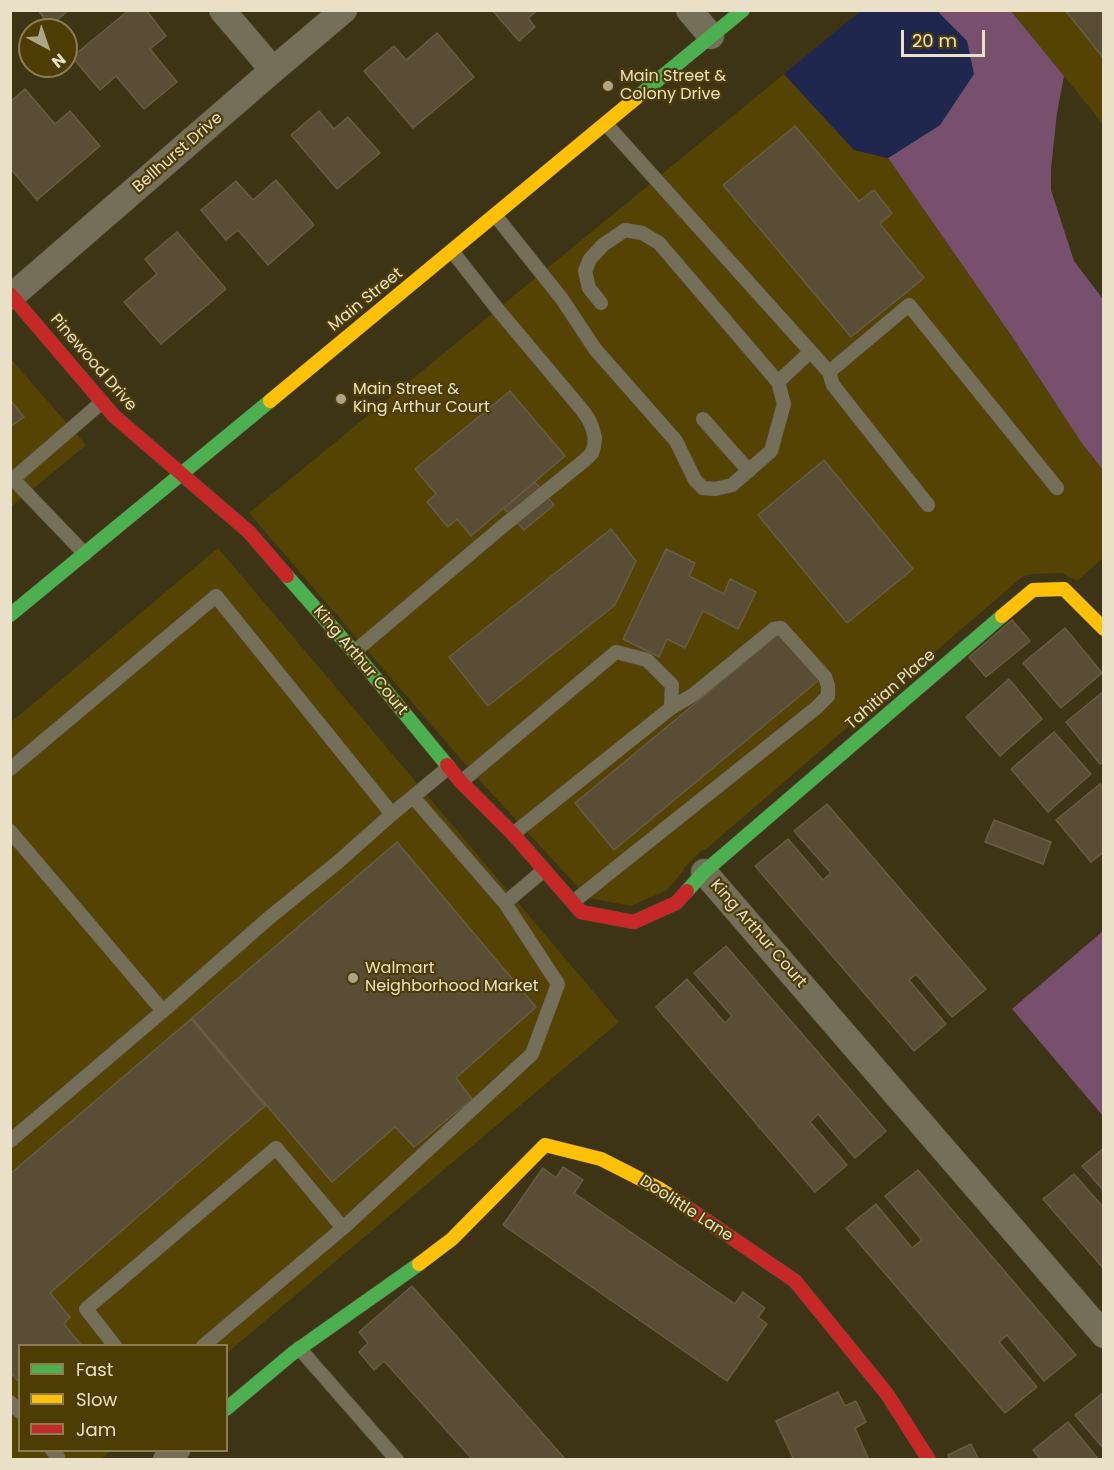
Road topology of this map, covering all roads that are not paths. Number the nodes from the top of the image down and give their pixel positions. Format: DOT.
graph roads {
  1 [pos="222,10"];
  2 [pos="344,10"];
  3 [pos="689,10"];
  4 [pos="743,10"];
  5 [pos="711,36"];
  6 [pos="273,70"];
  7 [pos="606,124"];
  8 [pos="495,215"];
  9 [pos="452,250"];
  10 [pos="11,295"];
  11 [pos="601,303"];
  12 [pos="810,352"];
  13 [pos="829,372"];
  14 [pos="778,382"];
  15 [pos="102,401"];
  16 [pos="703,419"];
  17 [pos="749,471"];
  18 [pos="182,473"];
  19 [pos="12,480"];
  20 [pos="1057,488"];
  21 [pos="928,505"];
  22 [pos="85,554"];
  23 [pos="10,615"];
  24 [pos="1104,629"];
  25 [pos="354,652"];
  26 [pos="671,708"];
  27 [pos="449,767"];
  28 [pos="10,769"];
  29 [pos="461,782"];
  30 [pos="413,797"];
  31 [pos="392,814"];
  32 [pos="10,831"];
  33 [pos="513,834"];
  34 [pos="544,870"];
  35 [pos="704,872"];
  36 [pos="573,902"];
  37 [pos="505,903"];
  38 [pos="164,1011"];
  39 [pos="10,1141"];
  40 [pos="344,1228"];
  41 [pos="1104,1335"];
  42 [pos="113,1344"];
  43 [pos="205,1344"];
  44 [pos="299,1348"];
  45 [pos="228,1407"];
  46 [pos="397,1460"];
  47 [pos="928,1460"];
  1 -- 6 [label="street"];
  2 -- 6 [label="street, Bellhurst Drive"];
  3 -- 5 [label="street"];
  4 -- 5 [label="street, Main Street"];
  5 -- 7 [label="street, Main Street"];
  6 -- 10 [label="street, Bellhurst Drive"];
  7 -- 8 [label="street, Main Street"];
  7 -- 12 [label="lane"];
  8 -- 9 [label="street, Main Street"];
  8 -- 17 [label="lane"];
  9 -- 18 [label="street, Main Street"];
  9 -- 25 [label="lane"];
  10 -- 15 [label="street, Pinewood Drive"];
  11 -- 14 [label="lane"];
  12 -- 13 [label="lane"];
  12 -- 14 [label="lane"];
  13 -- 20 [label="lane"];
  13 -- 21 [label="lane"];
  14 -- 17 [label="lane"];
  15 -- 18 [label="street, Pinewood Drive"];
  15 -- 19 [label="lane"];
  16 -- 17 [label="lane"];
  18 -- 22 [label="street, Main Street"];
  18 -- 25 [label="street, King Arthur Court"];
  19 -- 22 [label="lane"];
  22 -- 23 [label="street, Main Street"];
  24 -- 35 [label="street, Tahitian Place"];
  25 -- 27 [label="street, King Arthur Court"];
  26 -- 29 [label="lane"];
  26 -- 33 [label="lane"];
  26 -- 36 [label="lane"];
  27 -- 29 [label="street, King Arthur Court"];
  27 -- 30 [label="lane"];
  28 -- 31 [label="lane"];
  29 -- 33 [label="street, King Arthur Court"];
  30 -- 31 [label="lane"];
  30 -- 37 [label="lane"];
  31 -- 38 [label="lane"];
  32 -- 38 [label="lane"];
  33 -- 34 [label="street, King Arthur Court"];
  34 -- 36 [label="street, King Arthur Court"];
  34 -- 37 [label="lane"];
  35 -- 36 [label="street, King Arthur Court"];
  35 -- 41 [label="street, King Arthur Court"];
  37 -- 40 [label="lane"];
  38 -- 39 [label="lane"];
  40 -- 42 [label="lane"];
  40 -- 43 [label="lane"];
  44 -- 45 [label="street, Doolittle Lane"];
  44 -- 46 [label="lane"];
  44 -- 47 [label="street, Doolittle Lane"];
}
